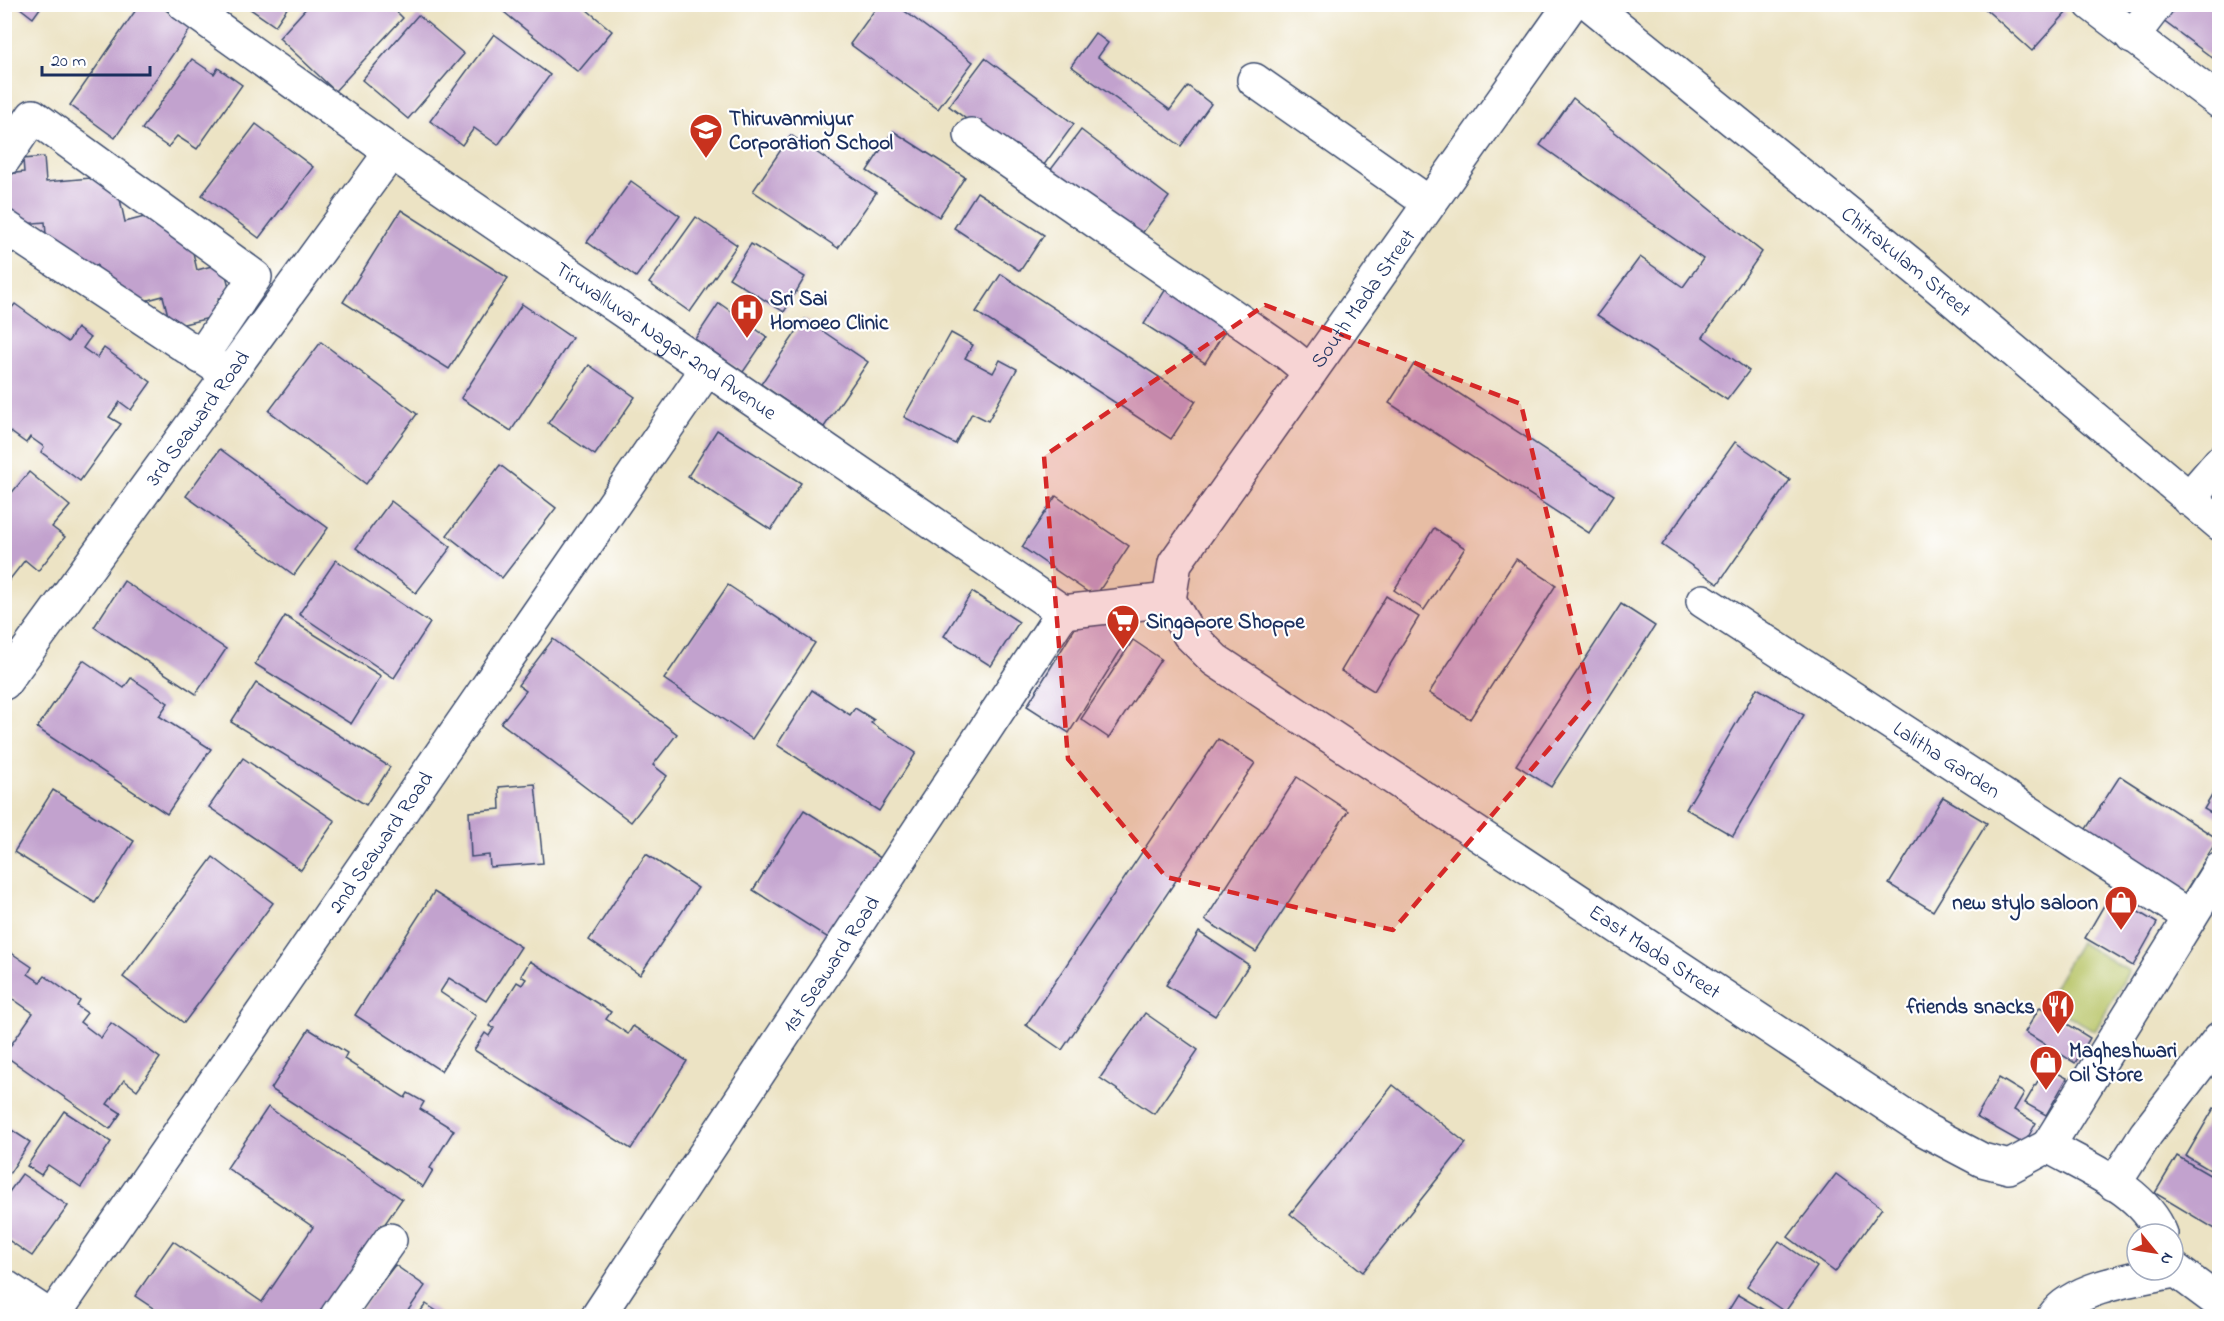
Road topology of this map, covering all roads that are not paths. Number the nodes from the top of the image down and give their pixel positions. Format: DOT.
graph roads {
  1 [pos="184,4"];
  2 [pos="1571,4"];
  3 [pos="1590,4"];
  4 [pos="2091,4"];
  5 [pos="2157,4"];
  6 [pos="2132,37"];
  7 [pos="1254,80"];
  8 [pos="2220,102"];
  9 [pos="971,135"];
  10 [pos="391,152"];
  11 [pos="4,159"];
  12 [pos="1429,203"];
  13 [pos="4,226"];
  14 [pos="201,357"];
  15 [pos="707,369"];
  16 [pos="1310,372"];
  17 [pos="228,375"];
  18 [pos="2220,462"];
  19 [pos="2188,499"];
  20 [pos="2220,524"];
  21 [pos="1169,600"];
  22 [pos="1703,601"];
  23 [pos="1063,612"];
  24 [pos="4,683"];
  25 [pos="2220,869"];
  26 [pos="2190,917"];
  27 [pos="2220,1038"];
  28 [pos="2048,1146"];
  29 [pos="2114,1184"];
  30 [pos="2154,1222"];
  31 [pos="390,1240"];
  32 [pos="2185,1278"];
  33 [pos="2127,1282"];
  34 [pos="4,1286"];
  35 [pos="2220,1303"];
  36 [pos="51,1317"];
  37 [pos="337,1317"];
  38 [pos="598,1317"];
  39 [pos="2054,1317"];
  1 -- 10 [label="street, Tiruvalluvar Nagar 2nd Avenue"];
  2 -- 12 [label="street, South Mada Street"];
  3 -- 19 [label="street, Chitrakulam Street"];
  4 -- 6 [label="street"];
  5 -- 6 [label="street"];
  6 -- 8 [label="street"];
  7 -- 12 [label="street"];
  9 -- 16 [label="street"];
  10 -- 15 [label="street, Tiruvalluvar Nagar 2nd Avenue"];
  10 -- 17 [label="street, 3rd Seaward Road"];
  11 -- 14 [label="street"];
  12 -- 16 [label="street, South Mada Street"];
  13 -- 14 [label="street"];
  14 -- 17 [label="street"];
  15 -- 23 [label="street, Tiruvalluvar Nagar 2nd Avenue"];
  15 -- 36 [label="street, 2nd Seaward Road"];
  16 -- 21 [label="street, South Mada Street"];
  17 -- 24 [label="street, 3rd Seaward Road"];
  18 -- 19 [label="street"];
  19 -- 20 [label="street, Chitrakulam Street"];
  21 -- 23 [label="street"];
  21 -- 28 [label="street, East Mada Street"];
  22 -- 26 [label="street, Lalitha Garden"];
  23 -- 38 [label="street, 1st Seaward Road"];
  25 -- 26 [label="street"];
  26 -- 28 [label="street"];
  27 -- 29 [label="street"];
  28 -- 29 [label="street"];
  29 -- 30 [label="street"];
  31 -- 37 [label="street"];
  32 -- 35 [label="street"];
  33 -- 39 [label="street"];
  34 -- 36 [label="street"];
}
